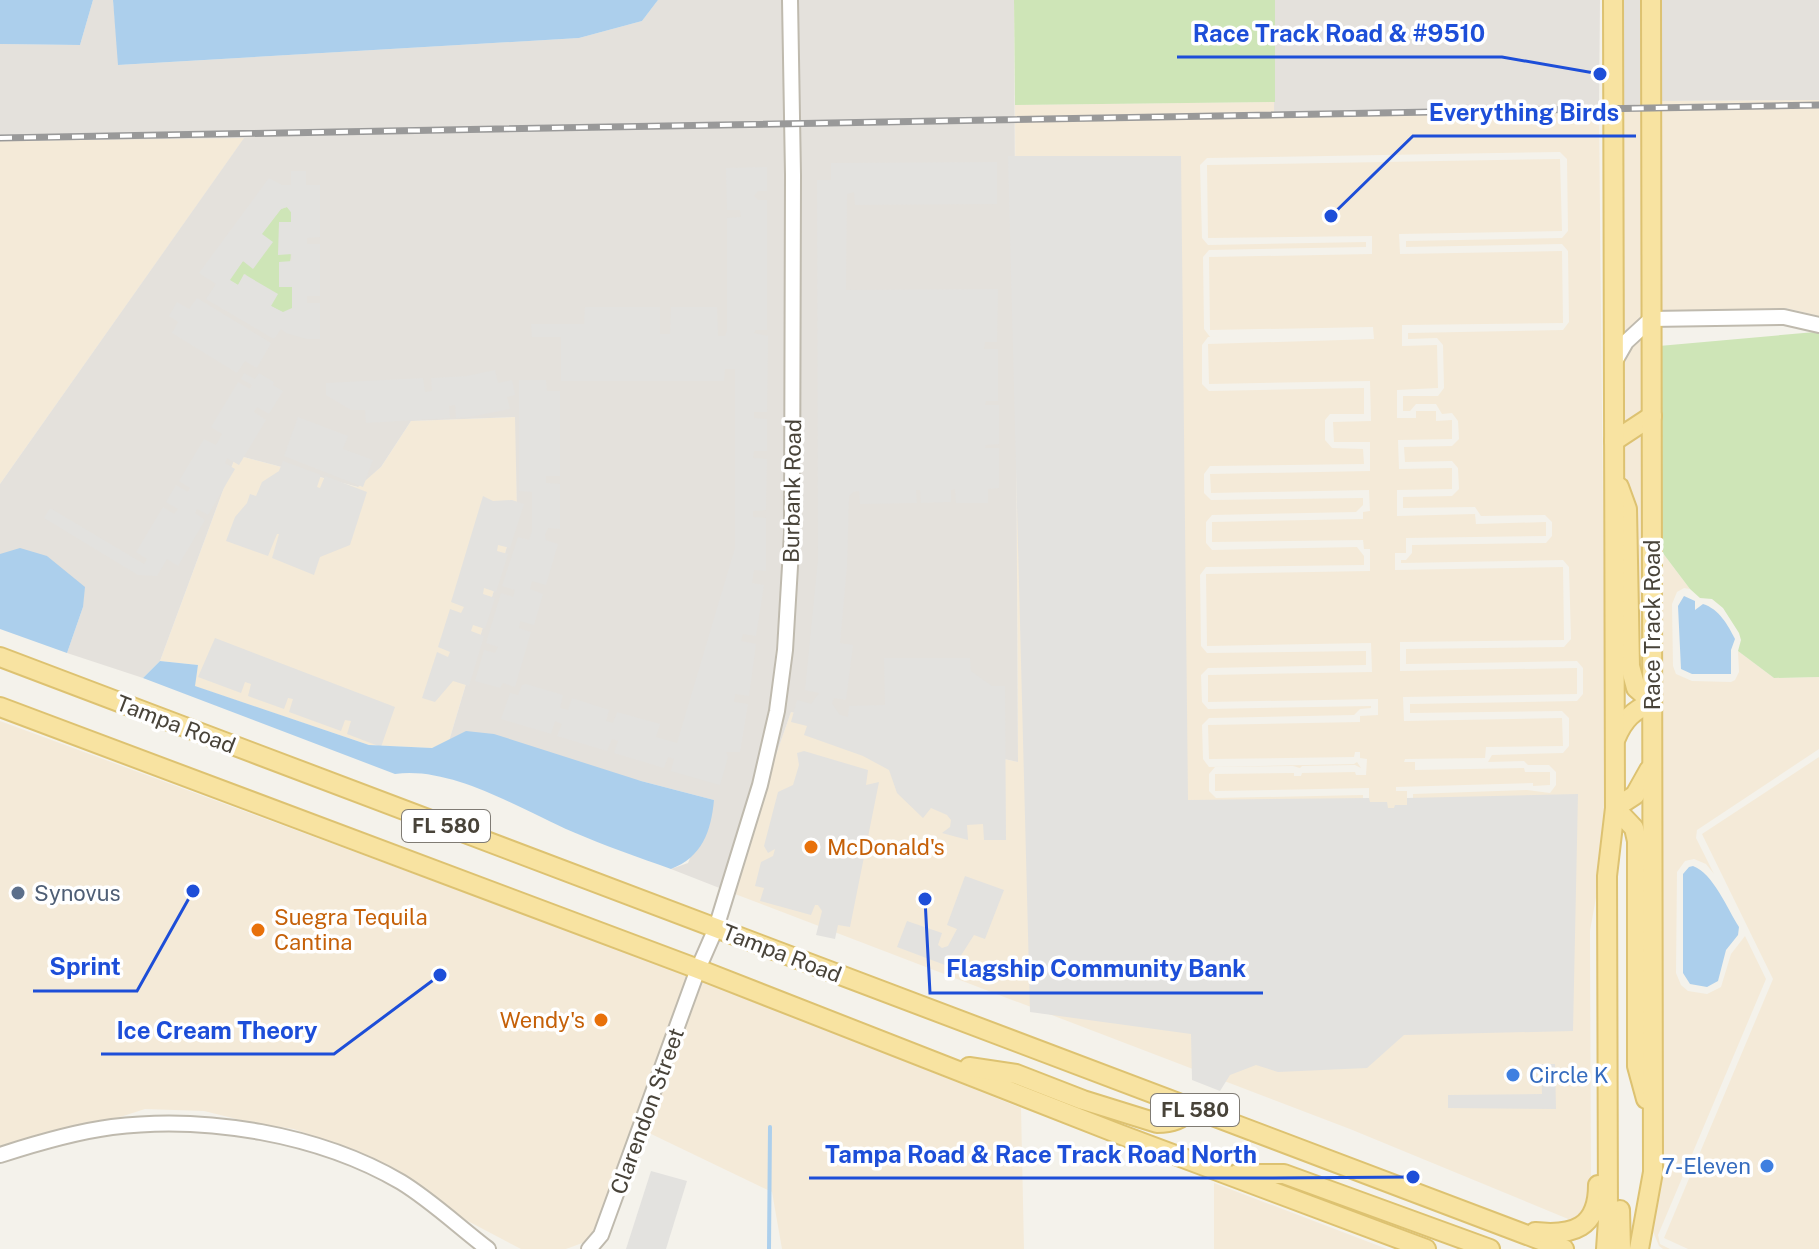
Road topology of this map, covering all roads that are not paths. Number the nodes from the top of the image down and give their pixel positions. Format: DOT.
graph roads {
  1 [pos="790,0"];
  2 [pos="1613,0"];
  3 [pos="1651,0"];
  4 [pos="1651,319"];
  5 [pos="1819,325"];
  6 [pos="1614,363"];
  7 [pos="1652,416"];
  8 [pos="1614,441"];
  9 [pos="1614,474"];
  10 [pos="0,657"];
  11 [pos="1652,702"];
  12 [pos="0,707"];
  13 [pos="1614,741"];
  14 [pos="1652,762"];
  15 [pos="1615,808"];
  16 [pos="1607,876"];
  17 [pos="716,928"];
  18 [pos="698,969"];
  19 [pos="942,1064"];
  20 [pos="1193,1109"];
  21 [pos="1653,1127"];
  22 [pos="0,1155"];
  23 [pos="1227,1174"];
  24 [pos="1517,1231"];
  25 [pos="1642,1245"];
  26 [pos="488,1249"];
  27 [pos="589,1249"];
  28 [pos="1426,1249"];
  29 [pos="1490,1249"];
  30 [pos="1564,1249"];
  31 [pos="1606,1249"];
  32 [pos="1621,1249"];
  1 -- 17 [label="street, Burbank Road"];
  2 -- 6 [label="main road, Race Track Road"];
  3 -- 4 [label="main road, Race Track Road"];
  4 -- 5 [label="street"];
  4 -- 6 [label="street"];
  4 -- 7 [label="main road, Race Track Road"];
  6 -- 8 [label="main road, Race Track Road"];
  7 -- 8 [label="main road"];
  7 -- 11 [label="main road, Race Track Road"];
  8 -- 9 [label="main road, Race Track Road"];
  9 -- 11 [label="main road"];
  9 -- 13 [label="main road, Race Track Road"];
  10 -- 17 [label="main road, Tampa Road / FL 580"];
  11 -- 13 [label="main road"];
  11 -- 14 [label="main road, Race Track Road"];
  12 -- 18 [label="main road, Tampa Road / FL 580"];
  13 -- 15 [label="main road, Race Track Road"];
  14 -- 15 [label="main road"];
  14 -- 21 [label="main road, Race Track Road"];
  15 -- 16 [label="main road, Race Track Road"];
  15 -- 21 [label="main road"];
  15 -- 32 [label="main road"];
  16 -- 24 [label="main road"];
  16 -- 31 [label="main road, Race Track Road"];
  17 -- 18 [label="street, Burbank Road"];
  17 -- 20 [label="main road, Tampa Road / FL 580"];
  18 -- 19 [label="main road, Tampa Road / FL 580"];
  18 -- 27 [label="street, Clarendon Street"];
  19 -- 20 [label="main road"];
  19 -- 23 [label="main road, Tampa Road / FL 580"];
  20 -- 24 [label="main road, Tampa Road / FL 580"];
  21 -- 25 [label="main road, Race Track Road"];
  22 -- 26 [label="street"];
  23 -- 28 [label="main road, Tampa Road / FL 580"];
  23 -- 29 [label="main road"];
  24 -- 30 [label="main road, Tampa Road / FL 580"];
}
